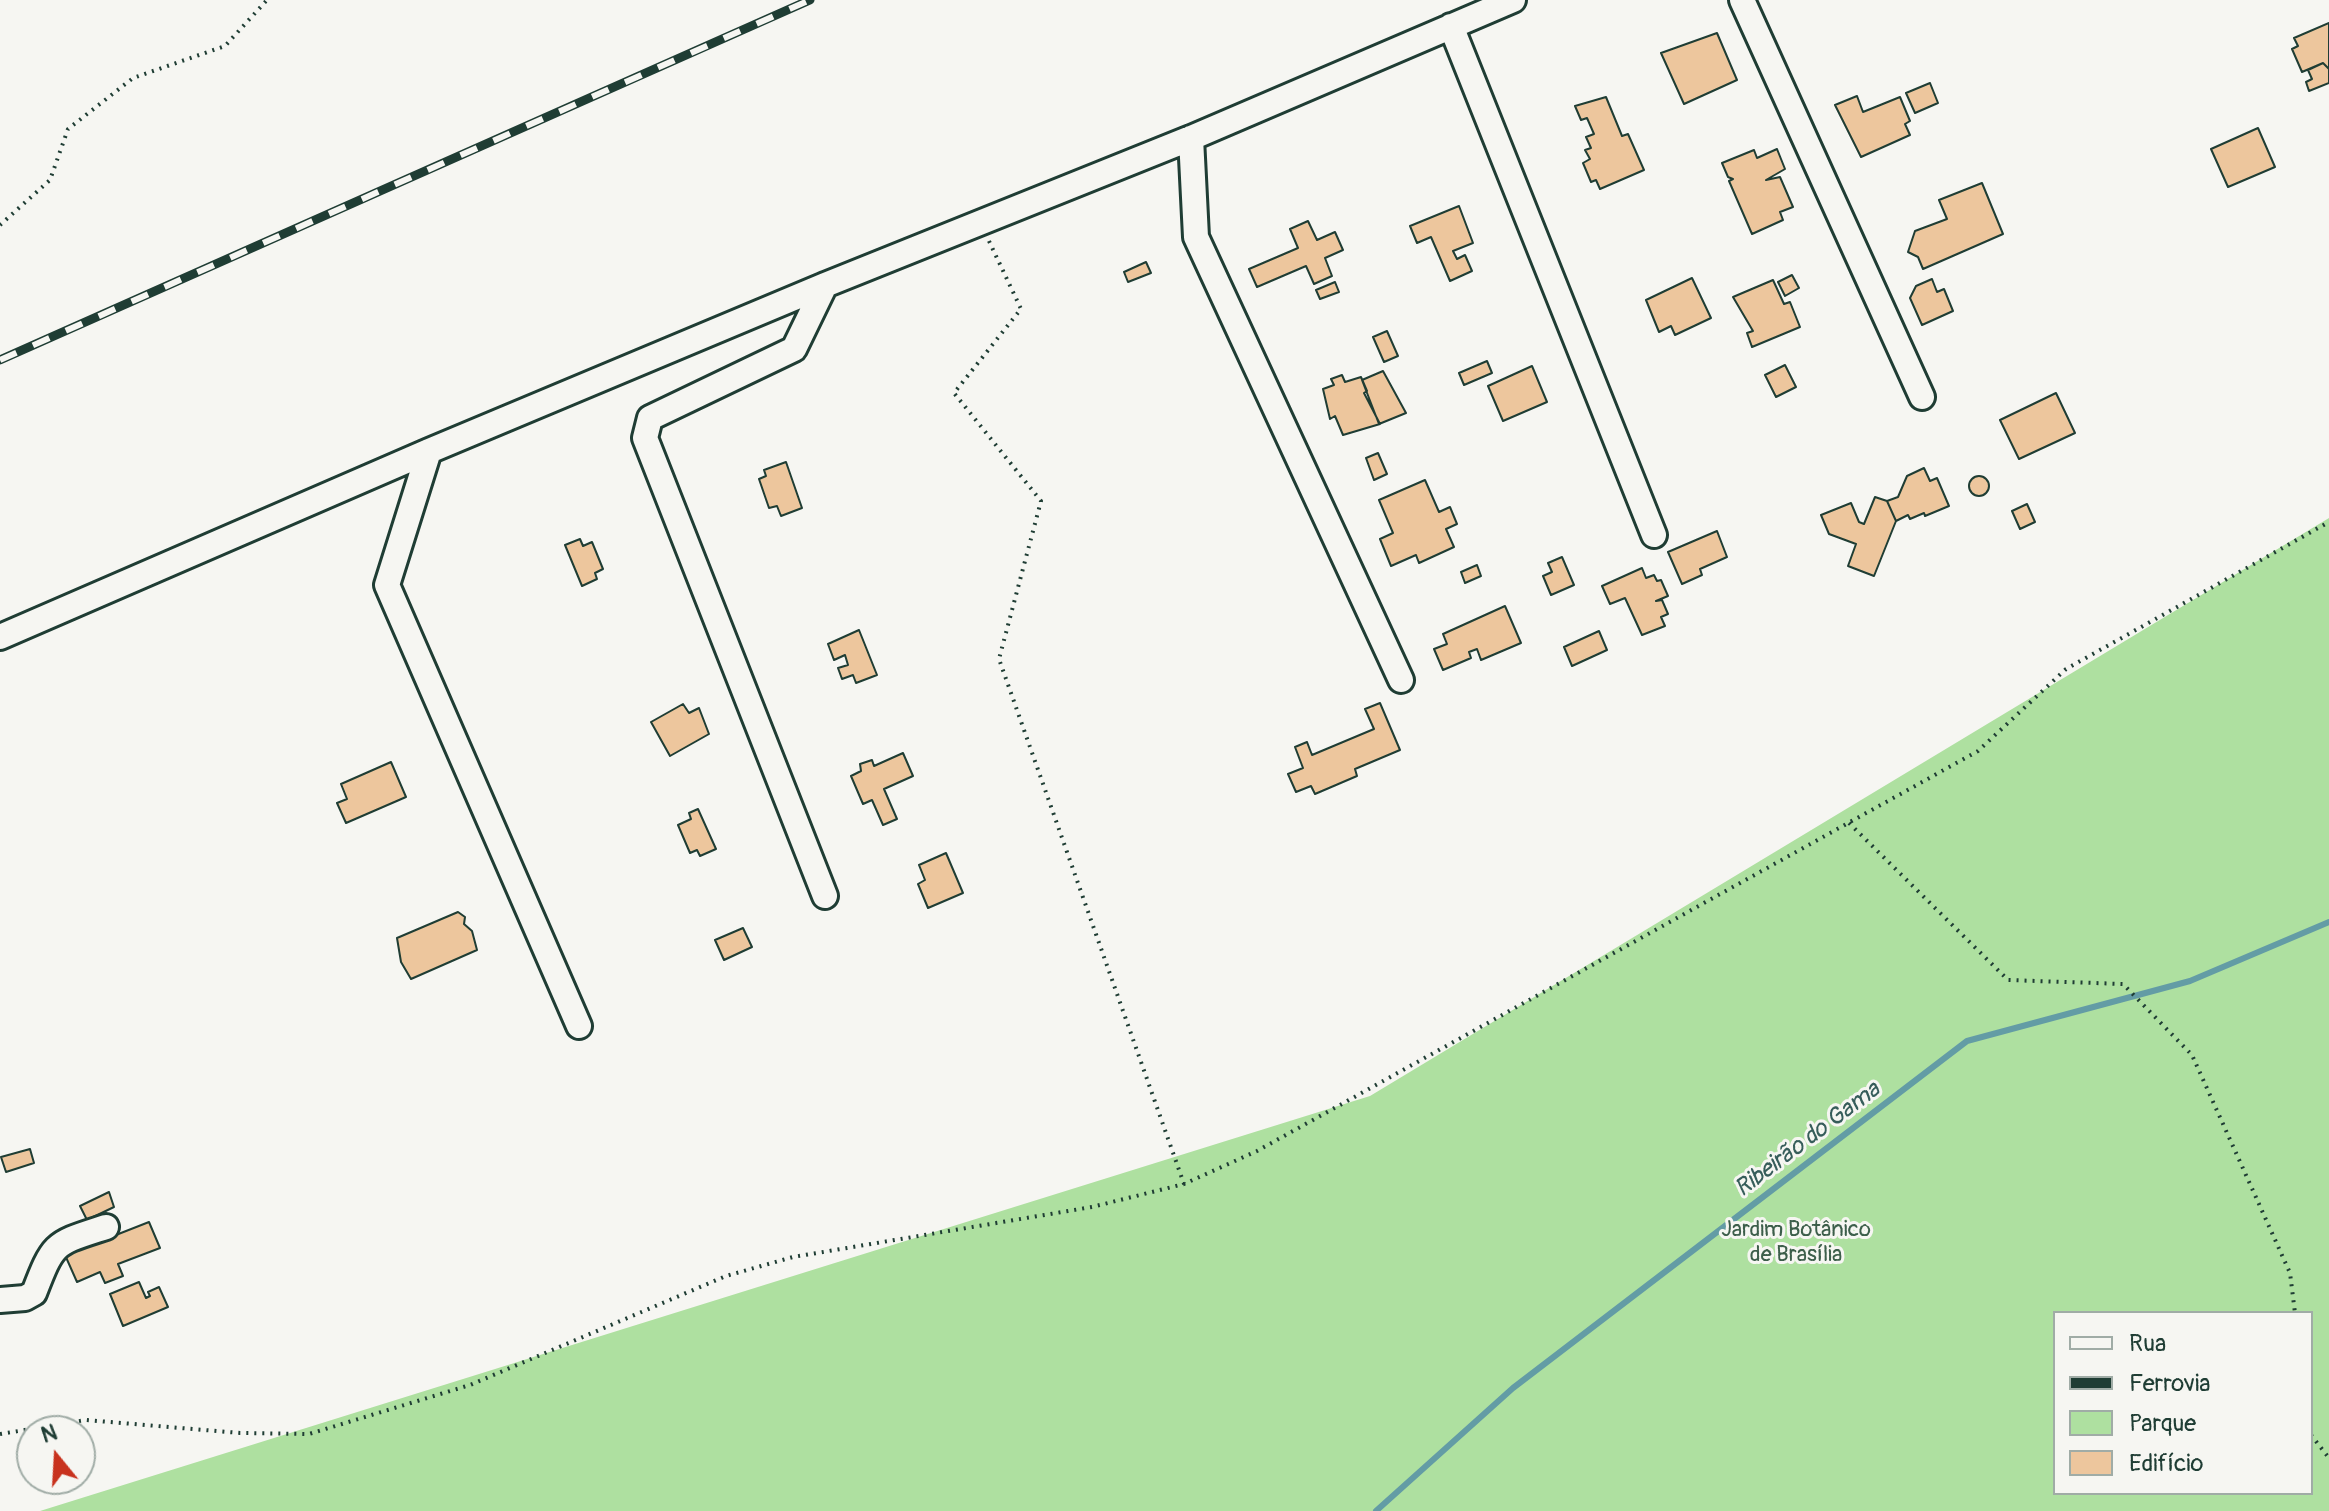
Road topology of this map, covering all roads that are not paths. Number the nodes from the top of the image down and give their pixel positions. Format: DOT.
graph roads {
  1 [pos="1513,0"];
  2 [pos="1742,0"];
  3 [pos="1451,26"];
  4 [pos="1191,138"];
  5 [pos="825,285"];
  6 [pos="1922,397"];
  7 [pos="429,451"];
  8 [pos="1654,535"];
  9 [pos="0,637"];
  10 [pos="1401,680"];
  11 [pos="825,896"];
  12 [pos="579,1026"];
  13 [pos="106,1227"];
  14 [pos="0,1300"];
  1 -- 3 [label="street"];
  2 -- 6 [label="street"];
  3 -- 4 [label="street"];
  3 -- 8 [label="street"];
  4 -- 5 [label="street"];
  4 -- 10 [label="street"];
  5 -- 7 [label="street"];
  5 -- 11 [label="street"];
  7 -- 9 [label="street"];
  7 -- 12 [label="street"];
  13 -- 14 [label="street"];
}
